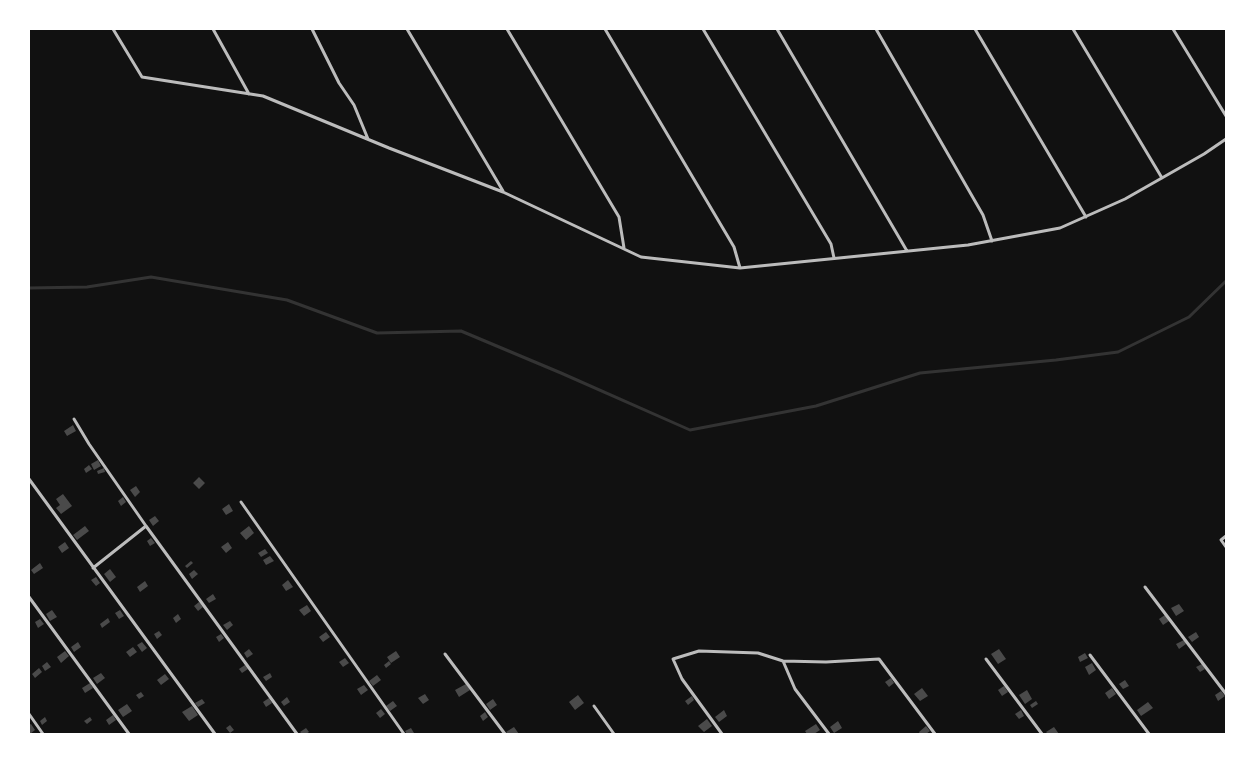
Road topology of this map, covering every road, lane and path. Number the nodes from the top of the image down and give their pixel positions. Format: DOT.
graph roads {
  1 [pos="113,29"];
  2 [pos="213,29"];
  3 [pos="312,29"];
  4 [pos="407,29"];
  5 [pos="507,29"];
  6 [pos="605,29"];
  7 [pos="703,29"];
  8 [pos="777,29"];
  9 [pos="876,29"];
  10 [pos="974,29"];
  11 [pos="1073,29"];
  12 [pos="1173,29"];
  13 [pos="249,94"];
  14 [pos="1226,116"];
  15 [pos="368,139"];
  16 [pos="1226,139"];
  17 [pos="1162,178"];
  18 [pos="503,192"];
  19 [pos="1086,217"];
  20 [pos="992,241"];
  21 [pos="624,248"];
  22 [pos="907,251"];
  23 [pos="834,258"];
  24 [pos="740,268"];
  25 [pos="74,419"];
  26 [pos="29,478"];
  27 [pos="241,502"];
  28 [pos="146,526"];
  29 [pos="1226,536"];
  30 [pos="1226,547"];
  31 [pos="93,568"];
  32 [pos="1145,587"];
  33 [pos="29,596"];
  34 [pos="445,654"];
  35 [pos="1090,655"];
  36 [pos="986,659"];
  37 [pos="783,661"];
  38 [pos="1226,694"];
  39 [pos="594,706"];
  40 [pos="29,714"];
  41 [pos="43,734"];
  42 [pos="129,734"];
  43 [pos="214,734"];
  44 [pos="297,734"];
  45 [pos="404,734"];
  46 [pos="504,734"];
  47 [pos="614,734"];
  48 [pos="722,734"];
  49 [pos="829,734"];
  50 [pos="935,734"];
  51 [pos="1042,734"];
  52 [pos="1149,734"];
  1 -- 13 [label="lane"];
  2 -- 13 [label="lane"];
  3 -- 15 [label="lane"];
  4 -- 18 [label="lane"];
  5 -- 21 [label="lane"];
  6 -- 24 [label="lane"];
  7 -- 23 [label="lane"];
  8 -- 22 [label="lane"];
  9 -- 20 [label="lane"];
  10 -- 19 [label="lane"];
  11 -- 17 [label="lane"];
  12 -- 14 [label="lane"];
  13 -- 15 [label="lane"];
  15 -- 18 [label="lane"];
  16 -- 17 [label="lane"];
  17 -- 19 [label="lane"];
  18 -- 21 [label="lane"];
  19 -- 20 [label="lane"];
  20 -- 22 [label="lane"];
  21 -- 24 [label="lane"];
  22 -- 23 [label="lane"];
  23 -- 24 [label="lane"];
  25 -- 28 [label="lane"];
  26 -- 31 [label="lane"];
  27 -- 45 [label="lane"];
  28 -- 31 [label="lane"];
  28 -- 44 [label="lane"];
  29 -- 30 [label="lane"];
  31 -- 43 [label="lane"];
  32 -- 38 [label="lane"];
  33 -- 42 [label="lane"];
  34 -- 46 [label="lane"];
  35 -- 52 [label="lane"];
  36 -- 51 [label="lane"];
  37 -- 48 [label="lane"];
  37 -- 49 [label="lane"];
  37 -- 50 [label="lane"];
  39 -- 47 [label="lane"];
  40 -- 41 [label="lane"];
}
